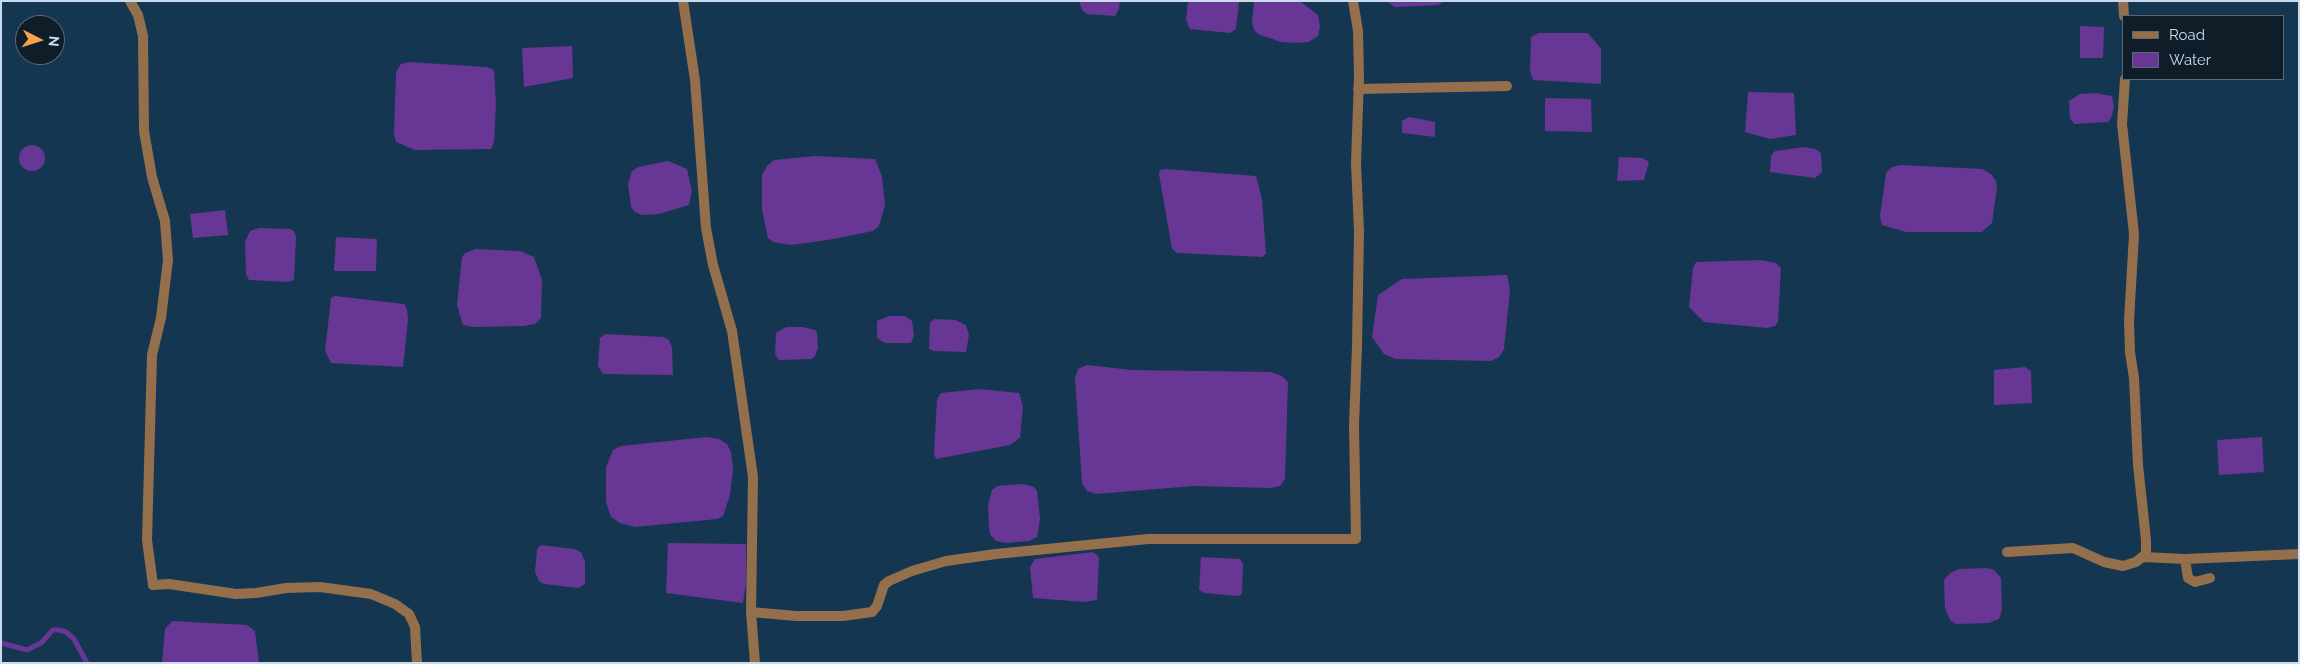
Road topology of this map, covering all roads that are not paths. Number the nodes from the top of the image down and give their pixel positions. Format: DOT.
graph roads {
  1 [pos="130,1"];
  2 [pos="683,1"];
  3 [pos="1353,1"];
  4 [pos="2123,1"];
  5 [pos="2124,15"];
  6 [pos="2125,80"];
  7 [pos="1507,86"];
  8 [pos="1358,89"];
  9 [pos="2007,552"];
  10 [pos="2299,554"];
  11 [pos="2142,557"];
  12 [pos="2186,559"];
  13 [pos="2210,578"];
  14 [pos="751,612"];
  15 [pos="417,663"];
  16 [pos="754,663"];
  1 -- 15 [label="street"];
  2 -- 14 [label="street"];
  3 -- 8 [label="street"];
  4 -- 5 [label="street"];
  6 -- 11 [label="street"];
  7 -- 8 [label="street"];
  8 -- 14 [label="street"];
  9 -- 11 [label="street"];
  10 -- 12 [label="street"];
  11 -- 12 [label="street"];
  12 -- 13 [label="street"];
  14 -- 16 [label="street"];
}
